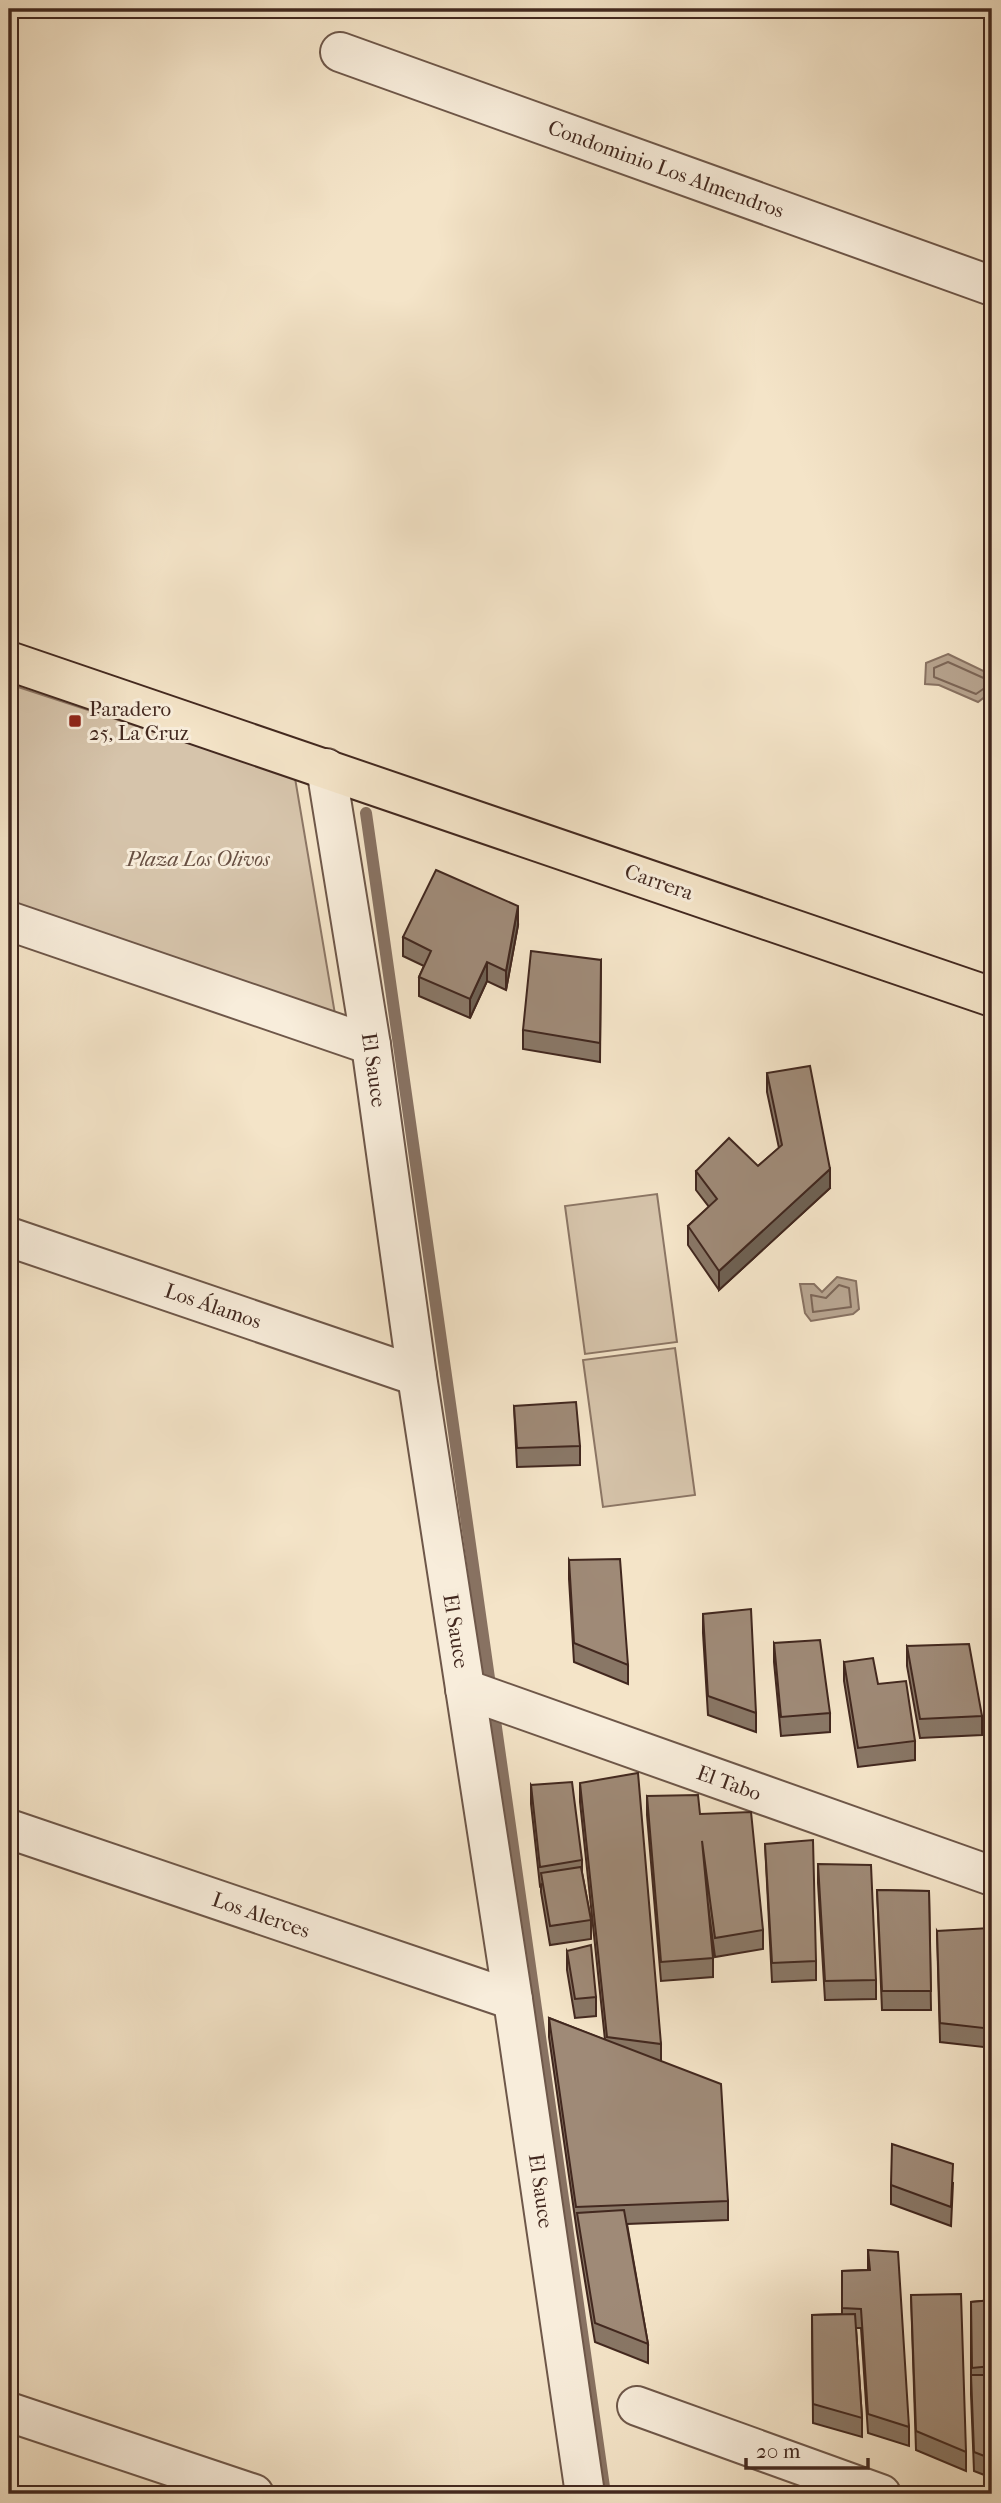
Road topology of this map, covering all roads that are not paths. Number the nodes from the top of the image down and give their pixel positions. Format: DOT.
graph roads {
  1 [pos="340,52"];
  2 [pos="992,286"];
  3 [pos="9,661"];
  4 [pos="326,768"];
  5 [pos="9,921"];
  6 [pos="992,997"];
  7 [pos="371,1045"];
  8 [pos="9,1237"];
  9 [pos="417,1376"];
  10 [pos="465,1689"];
  11 [pos="9,1829"];
  12 [pos="992,1876"];
  13 [pos="513,2000"];
  14 [pos="637,2406"];
  15 [pos="9,2412"];
  16 [pos="254,2494"];
  17 [pos="585,2494"];
  18 [pos="881,2494"];
  1 -- 2 [label="street, Condominio Los Almendros"];
  3 -- 4 [label="main road, Carrera"];
  4 -- 6 [label="main road, Carrera"];
  4 -- 7 [label="street, El Sauce"];
  5 -- 7 [label="street"];
  7 -- 9 [label="street, El Sauce"];
  8 -- 9 [label="street, Los Álamos"];
  9 -- 10 [label="street, El Sauce"];
  10 -- 12 [label="street, El Tabo"];
  10 -- 13 [label="street, El Sauce"];
  11 -- 13 [label="street, Los Alerces"];
  13 -- 17 [label="street, El Sauce"];
  14 -- 18 [label="street"];
  15 -- 16 [label="street"];
}
